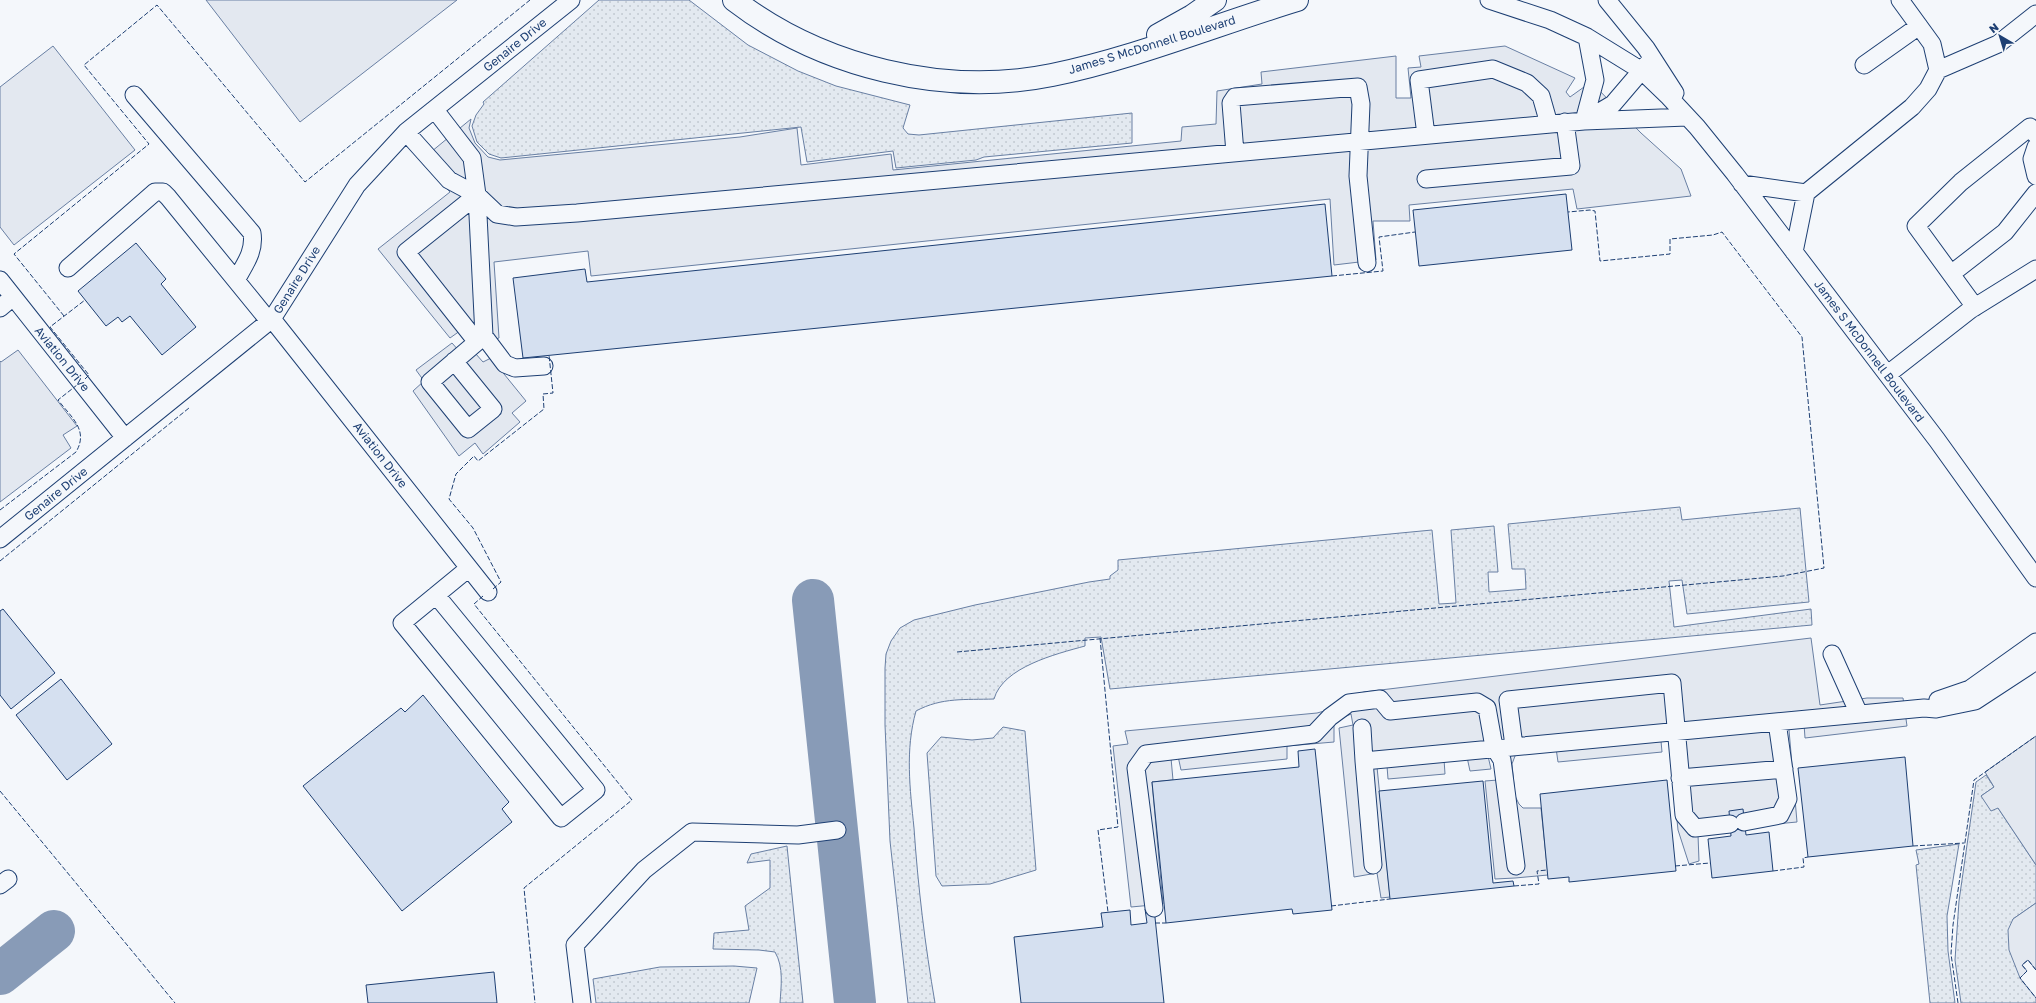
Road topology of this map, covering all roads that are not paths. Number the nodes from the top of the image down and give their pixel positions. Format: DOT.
graph roads {
  1 [pos="571,0"];
  2 [pos="734,0"];
  3 [pos="1215,0"];
  4 [pos="1297,0"];
  5 [pos="1490,0"];
  6 [pos="1607,0"];
  7 [pos="1900,0"];
  8 [pos="2036,14"];
  9 [pos="1919,26"];
  10 [pos="1588,37"];
  11 [pos="1116,59"];
  12 [pos="1647,64"];
  13 [pos="1864,65"];
  14 [pos="1938,70"];
  15 [pos="134,95"];
  16 [pos="435,110"];
  17 [pos="1584,121"];
  18 [pos="1692,122"];
  19 [pos="1557,123"];
  20 [pos="2034,128"];
  21 [pos="406,132"];
  22 [pos="1426,135"];
  23 [pos="1360,141"];
  24 [pos="2036,147"];
  25 [pos="1235,153"];
  26 [pos="2036,176"];
  27 [pos="1426,179"];
  28 [pos="1742,184"];
  29 [pos="1806,193"];
  30 [pos="2036,193"];
  31 [pos="477,195"];
  32 [pos="1794,252"];
  33 [pos="1367,263"];
  34 [pos="68,268"];
  35 [pos="2036,269"];
  36 [pos="1951,274"];
  37 [pos="0,280"];
  38 [pos="236,280"];
  39 [pos="6,302"];
  40 [pos="1975,306"];
  41 [pos="271,320"];
  42 [pos="481,339"];
  43 [pos="454,361"];
  44 [pos="544,366"];
  45 [pos="1888,374"];
  46 [pos="125,438"];
  47 [pos="0,539"];
  48 [pos="469,568"];
  49 [pos="2036,578"];
  50 [pos="488,592"];
  51 [pos="436,595"];
  52 [pos="2036,642"];
  53 [pos="1832,654"];
  54 [pos="2036,660"];
  55 [pos="1924,708"];
  56 [pos="1859,714"];
  57 [pos="1777,722"];
  58 [pos="1362,728"];
  59 [pos="1676,731"];
  60 [pos="1514,746"];
  61 [pos="1494,747"];
  62 [pos="1364,761"];
  63 [pos="1784,769"];
  64 [pos="1680,778"];
  65 [pos="837,830"];
  66 [pos="1373,865"];
  67 [pos="1516,866"];
  68 [pos="1154,908"];
  69 [pos="582,1003"];
  1 -- 16 [label="street, Genaire Drive"];
  2 -- 11 [label="main road, James S McDonnell Boulevard"];
  3 -- 11 [label="main road"];
  4 -- 11 [label="main road, James S McDonnell Boulevard"];
  5 -- 10 [label="street, James S McDonnell Boulevard"];
  6 -- 12 [label="street, James S McDonnell Boulevard"];
  7 -- 9 [label="street"];
  8 -- 14 [label="street"];
  9 -- 13 [label="street"];
  9 -- 14 [label="street"];
  10 -- 12 [label="street, James S McDonnell Boulevard"];
  10 -- 17 [label="street"];
  12 -- 17 [label="street"];
  12 -- 18 [label="street, James S McDonnell Boulevard"];
  14 -- 29 [label="street"];
  15 -- 38 [label="street"];
  16 -- 21 [label="street, Genaire Drive"];
  16 -- 31 [label="street"];
  17 -- 18 [label="street"];
  17 -- 19 [label="street"];
  18 -- 28 [label="street, James S McDonnell Boulevard"];
  19 -- 22 [label="street"];
  19 -- 22 [label="street"];
  19 -- 27 [label="street"];
  20 -- 36 [label="street"];
  21 -- 31 [label="street"];
  21 -- 41 [label="street, Genaire Drive"];
  22 -- 23 [label="street"];
  23 -- 25 [label="street"];
  23 -- 25 [label="street"];
  23 -- 33 [label="street"];
  24 -- 26 [label="street"];
  25 -- 31 [label="street"];
  28 -- 29 [label="street"];
  28 -- 32 [label="street, James S McDonnell Boulevard"];
  29 -- 32 [label="street"];
  30 -- 36 [label="street"];
  31 -- 42 [label="street"];
  31 -- 42 [label="street"];
  32 -- 45 [label="street, James S McDonnell Boulevard"];
  34 -- 38 [label="street, Aviation Drive"];
  35 -- 40 [label="street"];
  36 -- 40 [label="street"];
  37 -- 39 [label="street, Aviation Drive"];
  38 -- 41 [label="street, Aviation Drive"];
  39 -- 46 [label="street, Aviation Drive"];
  40 -- 45 [label="street"];
  41 -- 46 [label="street, Genaire Drive"];
  41 -- 48 [label="street, Aviation Drive"];
  42 -- 43 [label="street"];
  42 -- 44 [label="street"];
  45 -- 49 [label="street, James S McDonnell Boulevard"];
  46 -- 47 [label="street, Genaire Drive"];
  48 -- 50 [label="street, Aviation Drive"];
  48 -- 51 [label="street"];
  51 -- 51 [label="street"];
  52 -- 55 [label="street"];
  53 -- 56 [label="street"];
  54 -- 55 [label="street"];
  55 -- 56 [label="street"];
  56 -- 57 [label="street"];
  57 -- 59 [label="street"];
  57 -- 63 [label="street"];
  58 -- 62 [label="street"];
  59 -- 60 [label="street"];
  59 -- 60 [label="street"];
  59 -- 64 [label="street"];
  60 -- 61 [label="street"];
  61 -- 62 [label="street"];
  61 -- 67 [label="street"];
  61 -- 68 [label="street"];
  62 -- 66 [label="street"];
  63 -- 64 [label="street"];
  63 -- 64 [label="street"];
  65 -- 69 [label="street"];
}
